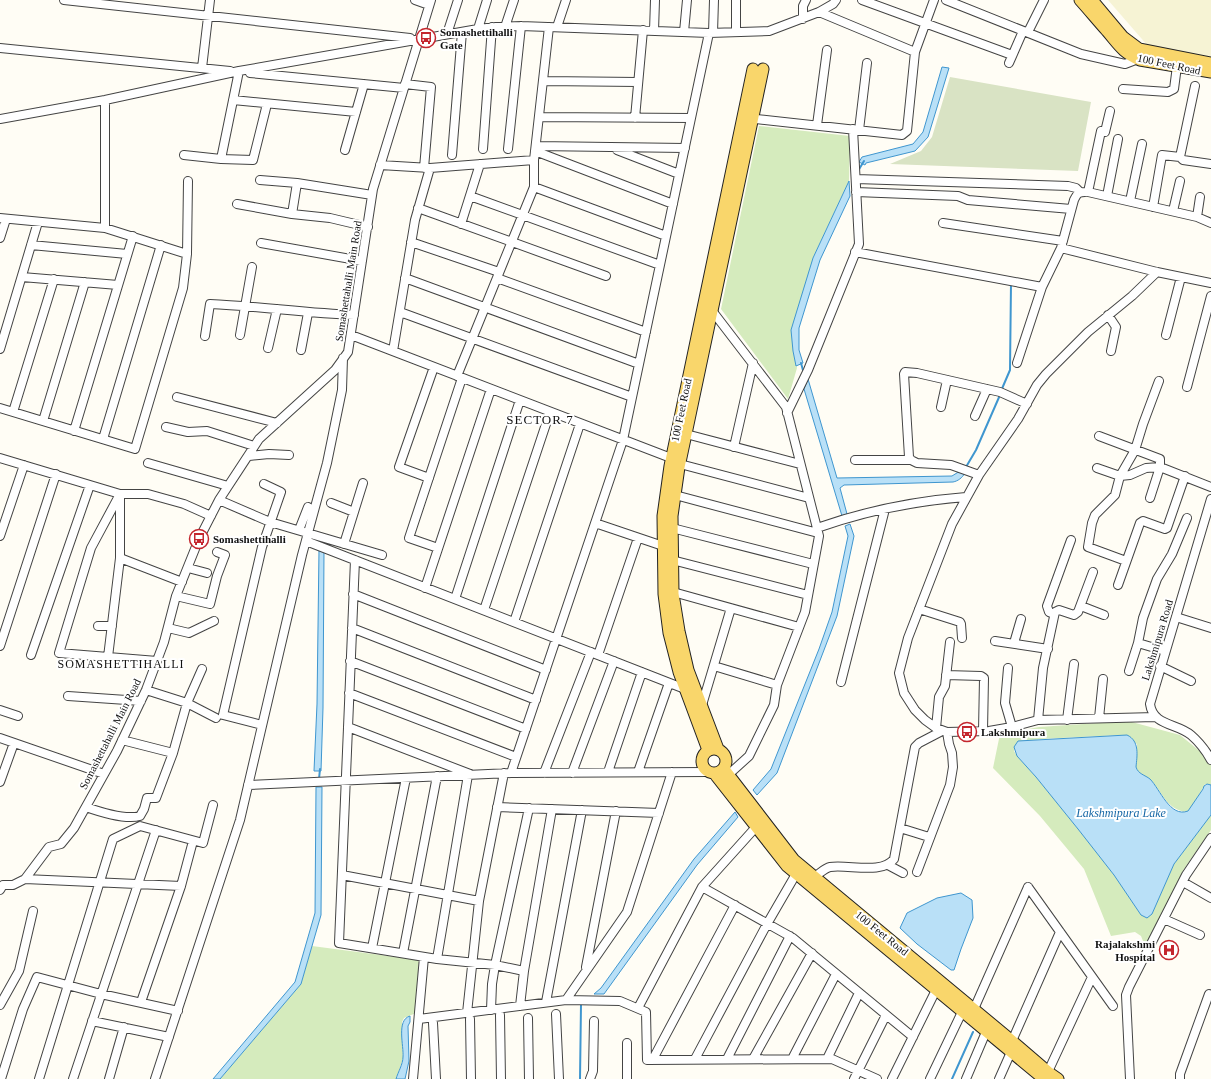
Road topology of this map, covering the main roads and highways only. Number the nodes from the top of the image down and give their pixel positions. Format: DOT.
graph roads {
  1 [pos="1080,0"];
  2 [pos="1092,0"];
  3 [pos="1140,55"];
  4 [pos="1211,63"];
  5 [pos="758,69"];
  6 [pos="1211,72"];
  7 [pos="748,118"];
  8 [pos="676,461"];
  9 [pos="713,750"];
  10 [pos="718,772"];
  11 [pos="760,824"];
  12 [pos="1012,1046"];
  13 [pos="1046,1076"];
  14 [pos="1058,1079"];
  1 -- 3 [label="main road, 100 Feet Road"];
  2 -- 3 [label="main road, 100 Feet Road"];
  3 -- 4 [label="main road, 100 Feet Road"];
  3 -- 6 [label="main road, 100 Feet Road"];
  5 -- 7 [label="main road, 100 Feet Road"];
  7 -- 8 [label="main road, 100 Feet Road"];
  7 -- 8 [label="main road, 100 Feet Road"];
  8 -- 9 [label="main road, 100 Feet Road"];
  8 -- 9 [label="main road, 100 Feet Road"];
  9 -- 10 [label="main road, 100 Feet Road"];
  9 -- 10 [label="main road, 100 Feet Road"];
  10 -- 11 [label="main road, 100 Feet Road"];
  11 -- 12 [label="main road, 100 Feet Road"];
  11 -- 12 [label="main road, 100 Feet Road"];
  12 -- 13 [label="main road, 100 Feet Road"];
  13 -- 14 [label="main road, 100 Feet Road"];
}
